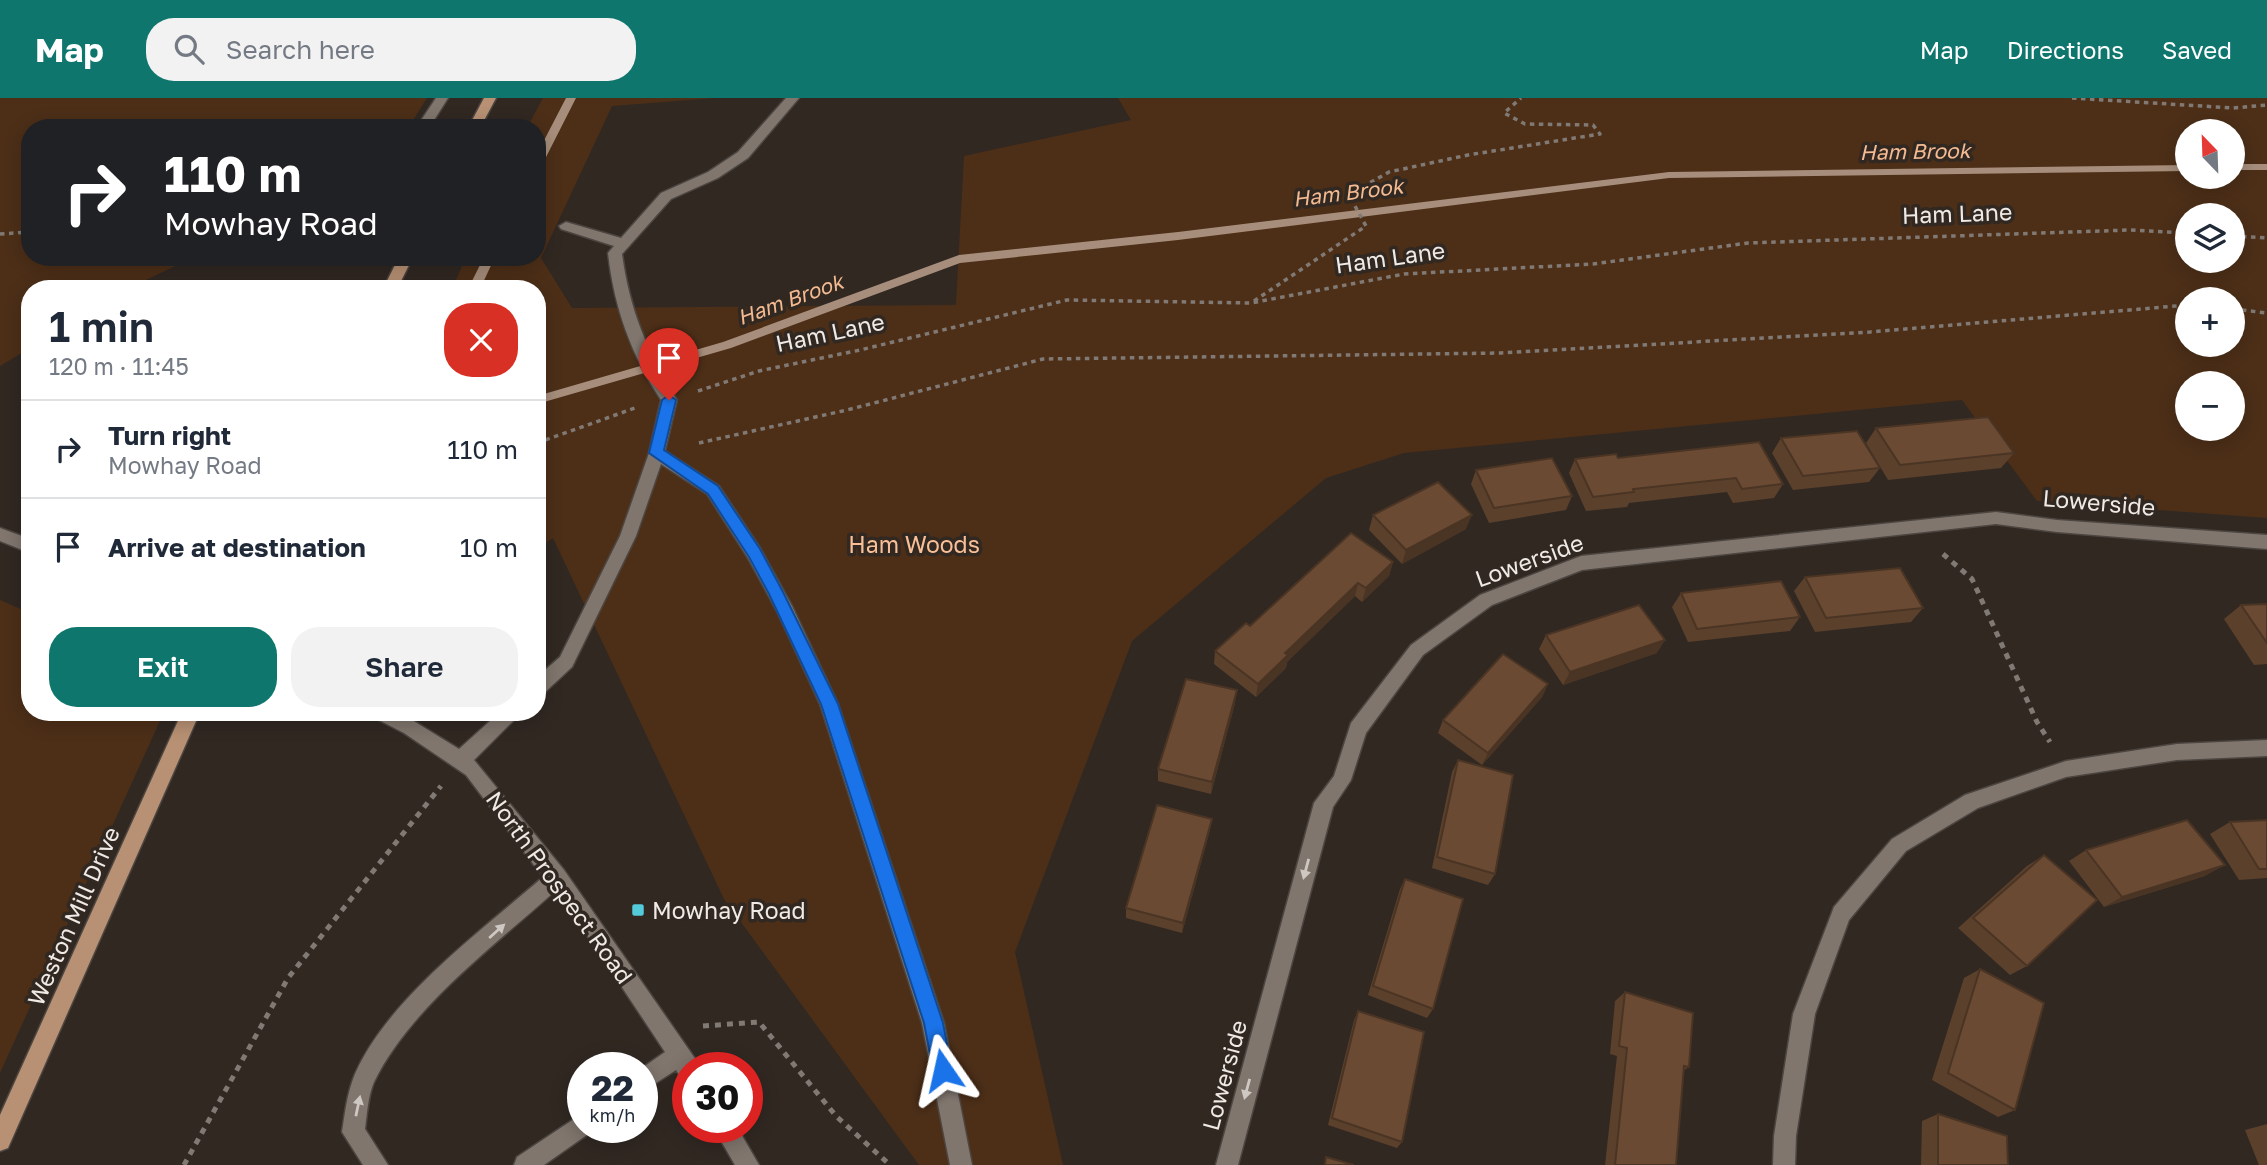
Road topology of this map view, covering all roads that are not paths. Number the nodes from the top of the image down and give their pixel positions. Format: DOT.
graph roads {
  1 [pos="442,98"];
  2 [pos="490,98"];
  3 [pos="793,98"];
  4 [pos="428,119"];
  5 [pos="479,119"];
  6 [pos="566,226"];
  7 [pos="624,244"];
  8 [pos="657,453"];
  9 [pos="0,534"];
  10 [pos="21,542"];
  11 [pos="2267,542"];
  12 [pos="546,681"];
  13 [pos="187,721"];
  14 [pos="399,721"];
  15 [pos="503,721"];
  16 [pos="2267,748"];
  17 [pos="461,760"];
  18 [pos="557,877"];
  19 [pos="678,1052"];
  20 [pos="567,1135"];
  21 [pos="0,1140"];
  22 [pos="734,1143"];
  23 [pos="377,1165"];
  24 [pos="525,1165"];
  25 [pos="748,1165"];
  26 [pos="961,1165"];
  27 [pos="1227,1165"];
  28 [pos="1784,1165"];
  1 -- 4 [label="street"];
  2 -- 5 [label="main road"];
  3 -- 7 [label="street"];
  6 -- 7 [label="street"];
  7 -- 8 [label="street"];
  8 -- 12 [label="street"];
  8 -- 26 [label="street"];
  9 -- 10 [label="street"];
  11 -- 27 [label="street, Lowerside, one-way"];
  13 -- 21 [label="main road, Weston Mill Drive"];
  14 -- 17 [label="street, North Prospect Road"];
  15 -- 17 [label="street"];
  16 -- 28 [label="street"];
  17 -- 18 [label="street, North Prospect Road"];
  18 -- 19 [label="street, North Prospect Road"];
  23 -- 18 [label="street, one-way"];
  20 -- 24 [label="street"];
  22 -- 25 [label="street"];
}
